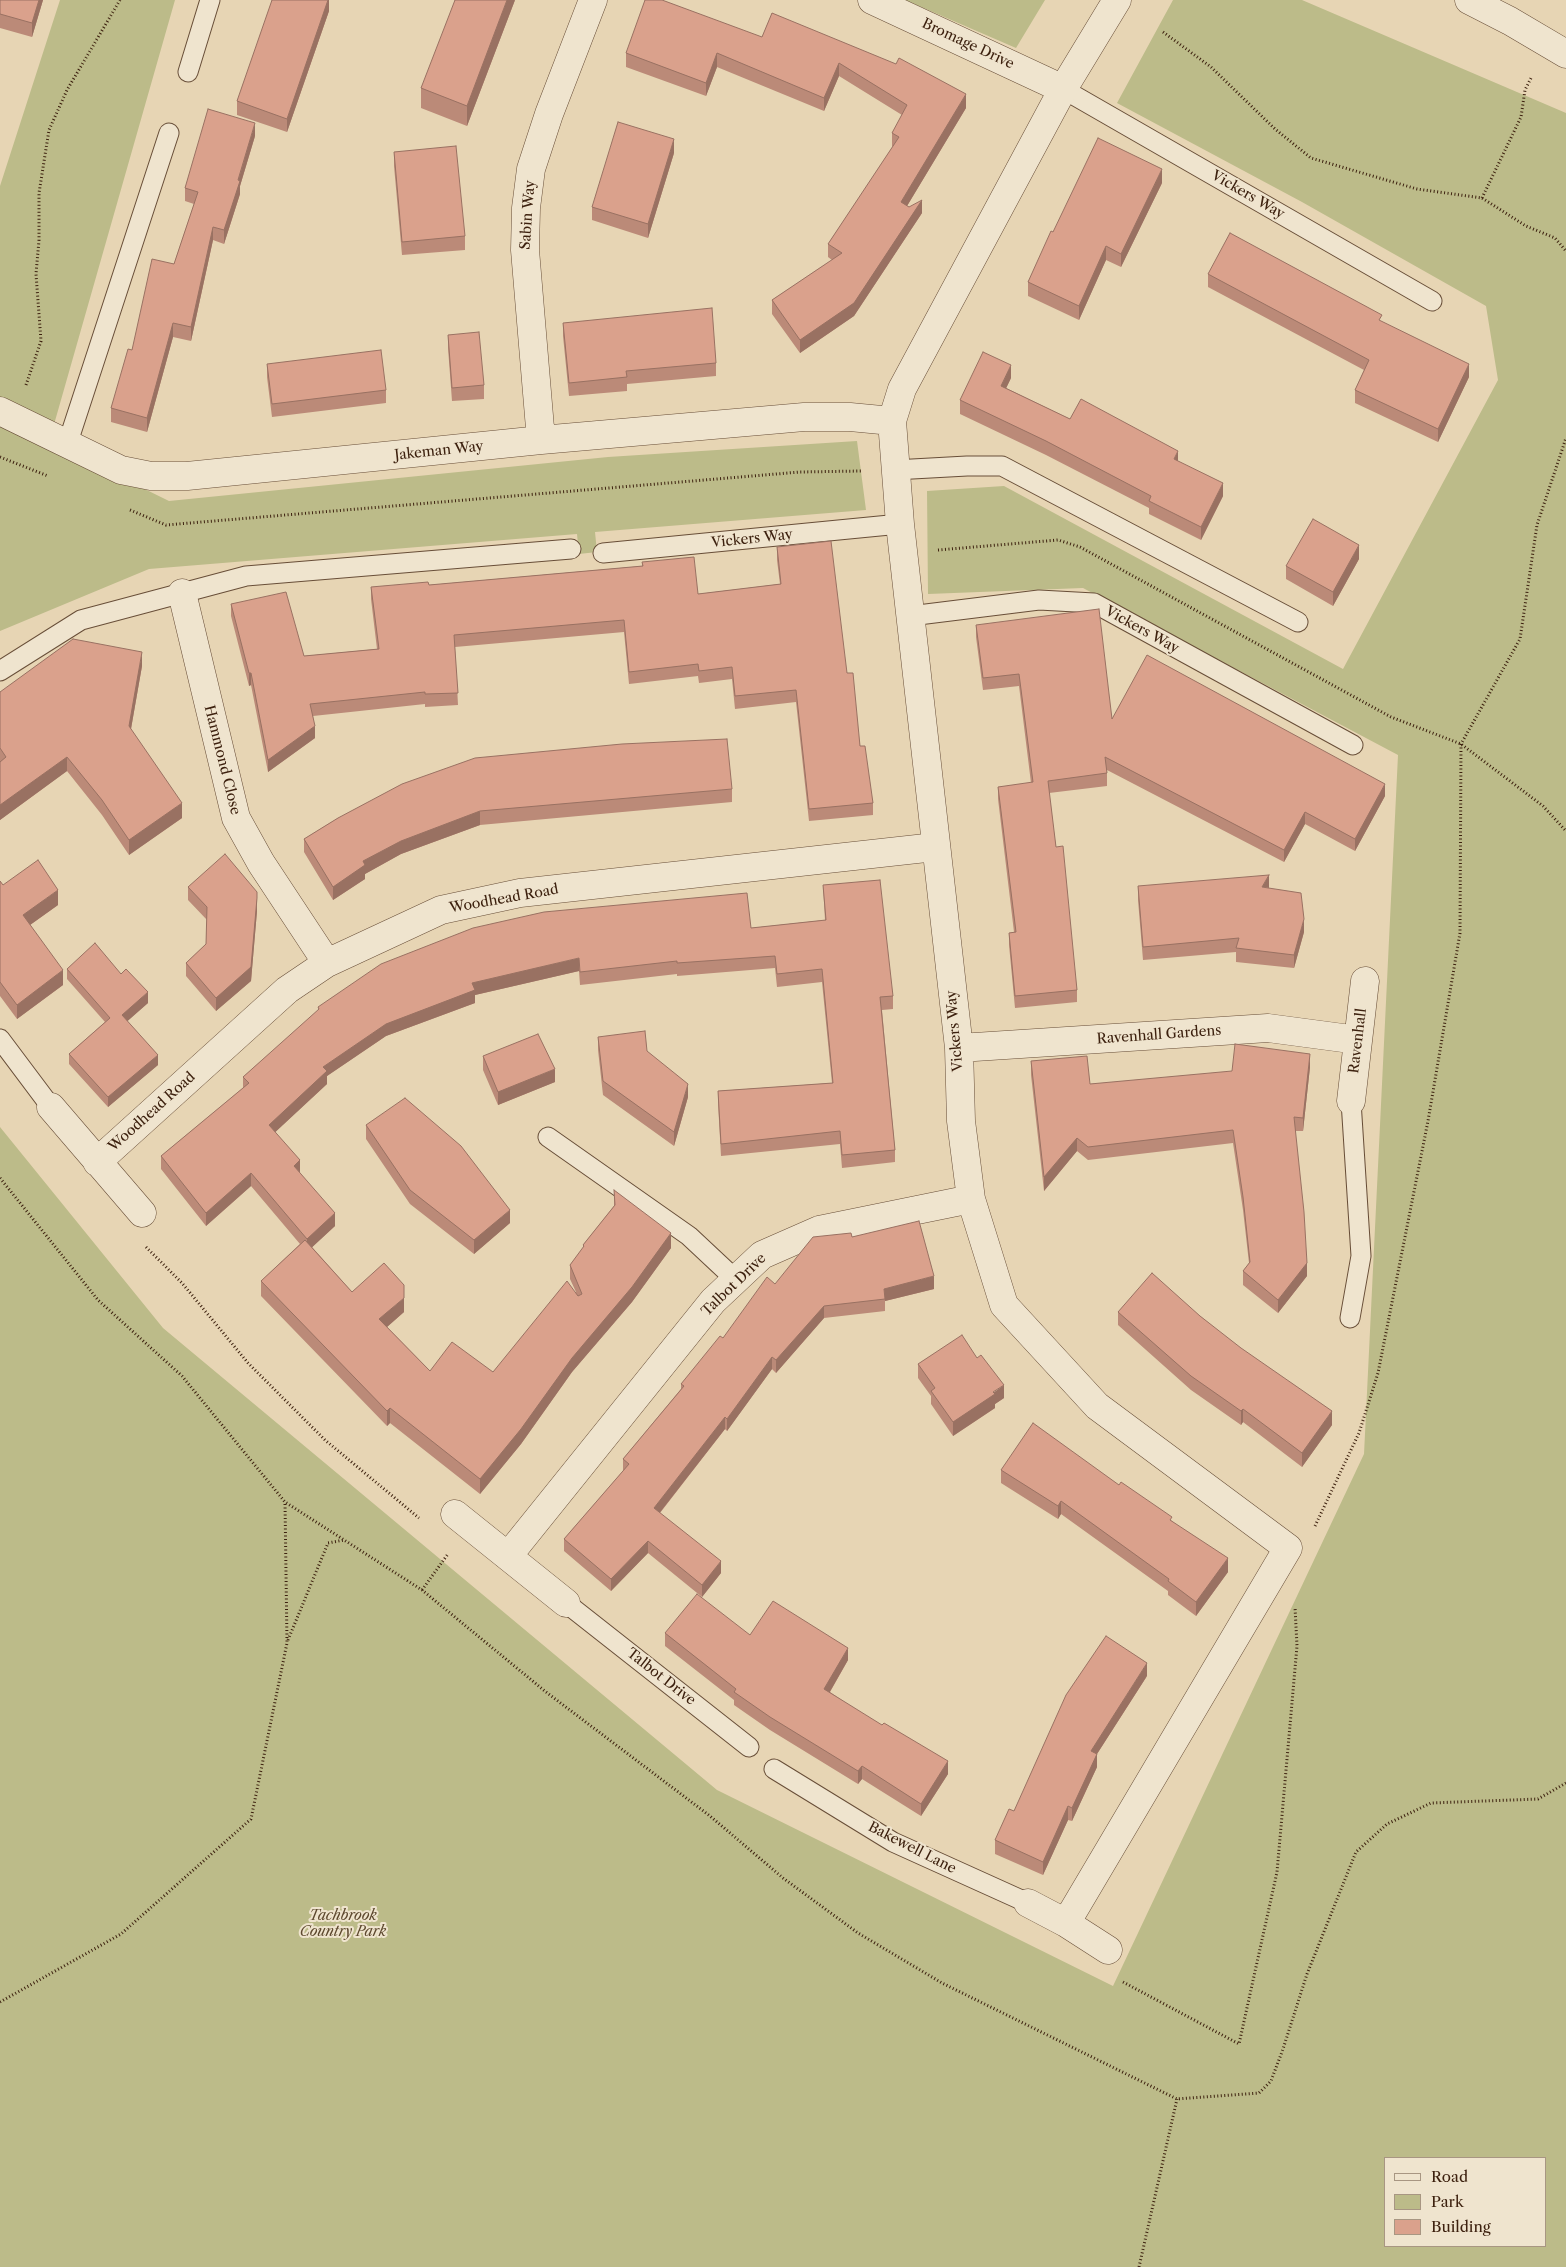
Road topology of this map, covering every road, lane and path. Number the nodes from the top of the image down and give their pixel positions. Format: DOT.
graph roads {
  1 [pos="120,0"];
  2 [pos="210,0"];
  3 [pos="593,0"];
  4 [pos="872,0"];
  5 [pos="1116,0"];
  6 [pos="1469,0"];
  7 [pos="1516,10"];
  8 [pos="1163,32"];
  9 [pos="1557,49"];
  10 [pos="188,72"];
  11 [pos="1064,89"];
  12 [pos="169,133"];
  13 [pos="1482,198"];
  14 [pos="1566,251"];
  15 [pos="1432,301"];
  16 [pos="7,415"];
  17 [pos="892,421"];
  18 [pos="1566,438"];
  19 [pos="541,440"];
  20 [pos="67,445"];
  21 [pos="0,457"];
  22 [pos="894,470"];
  23 [pos="55,479"];
  24 [pos="129,510"];
  25 [pos="900,524"];
  26 [pos="571,548"];
  27 [pos="603,553"];
  28 [pos="182,593"];
  29 [pos="910,616"];
  30 [pos="1298,622"];
  31 [pos="0,671"];
  32 [pos="1461,744"];
  33 [pos="1353,745"];
  34 [pos="1566,831"];
  35 [pos="935,846"];
  36 [pos="327,963"];
  37 [pos="1366,981"];
  38 [pos="0,1039"];
  39 [pos="1358,1040"];
  40 [pos="959,1048"];
  41 [pos="1351,1101"];
  42 [pos="51,1107"];
  43 [pos="548,1137"];
  44 [pos="97,1162"];
  45 [pos="971,1199"];
  46 [pos="142,1212"];
  47 [pos="141,1242"];
  48 [pos="736,1280"];
  49 [pos="1350,1318"];
  50 [pos="285,1502"];
  51 [pos="455,1514"];
  52 [pos="424,1522"];
  53 [pos="1312,1534"];
  54 [pos="344,1540"];
  55 [pos="453,1548"];
  56 [pos="508,1556"];
  57 [pos="422,1590"];
  58 [pos="1294,1601"];
  59 [pos="566,1603"];
  60 [pos="287,1643"];
  61 [pos="749,1747"];
  62 [pos="774,1769"];
  63 [pos="1028,1903"];
  64 [pos="1066,1923"];
  65 [pos="1108,1950"];
  66 [pos="1115,1978"];
  67 [pos="0,2002"];
  68 [pos="1178,2099"];
  69 [pos="1139,2267"];
  1 -- 16 [label="path"];
  2 -- 10 [label="lane"];
  3 -- 19 [label="street, Sabin Way"];
  4 -- 11 [label="street, Bromage Drive"];
  5 -- 11 [label="street, Vickers Way"];
  6 -- 7 [label="street"];
  7 -- 9 [label="street"];
  8 -- 13 [label="path"];
  9 -- 13 [label="path"];
  11 -- 15 [label="lane, Vickers Way"];
  11 -- 17 [label="street, Vickers Way"];
  12 -- 20 [label="lane"];
  13 -- 14 [label="path"];
  16 -- 20 [label="street, Jakeman Way"];
  17 -- 19 [label="street, Jakeman Way"];
  17 -- 22 [label="street, Vickers Way"];
  18 -- 32 [label="path"];
  19 -- 20 [label="street, Jakeman Way"];
  21 -- 23 [label="path"];
  22 -- 24 [label="path"];
  22 -- 25 [label="street, Vickers Way"];
  22 -- 30 [label="lane"];
  25 -- 27 [label="lane, Vickers Way"];
  25 -- 29 [label="street, Vickers Way"];
  26 -- 28 [label="lane"];
  28 -- 31 [label="lane"];
  28 -- 36 [label="street, Hammond Close"];
  29 -- 33 [label="lane, Vickers Way"];
  29 -- 35 [label="street, Vickers Way"];
  32 -- 34 [label="path"];
  32 -- 53 [label="path"];
  35 -- 36 [label="street, Woodhead Road"];
  35 -- 40 [label="street, Vickers Way"];
  36 -- 44 [label="street, Woodhead Road"];
  37 -- 39 [label="street, Ravenhall"];
  38 -- 42 [label="lane, Woodhead Road"];
  39 -- 40 [label="street, Ravenhall Gardens"];
  39 -- 41 [label="street, Ravenhall"];
  40 -- 45 [label="street, Vickers Way"];
  41 -- 49 [label="lane"];
  42 -- 44 [label="street, Woodhead Road"];
  43 -- 48 [label="lane"];
  44 -- 46 [label="street, Woodhead Road"];
  45 -- 48 [label="street, Talbot Drive"];
  45 -- 64 [label="street, Vickers Way"];
  47 -- 52 [label="path"];
  48 -- 56 [label="street, Talbot Drive"];
  50 -- 60 [label="path"];
  51 -- 56 [label="street, Talbot Drive"];
  54 -- 60 [label="path"];
  55 -- 57 [label="path"];
  56 -- 59 [label="street, Talbot Drive"];
  58 -- 66 [label="path"];
  59 -- 61 [label="lane, Talbot Drive"];
  60 -- 67 [label="path"];
  62 -- 63 [label="lane, Bakewell Lane"];
  63 -- 64 [label="street"];
  64 -- 65 [label="street"];
  68 -- 69 [label="path"];
}
